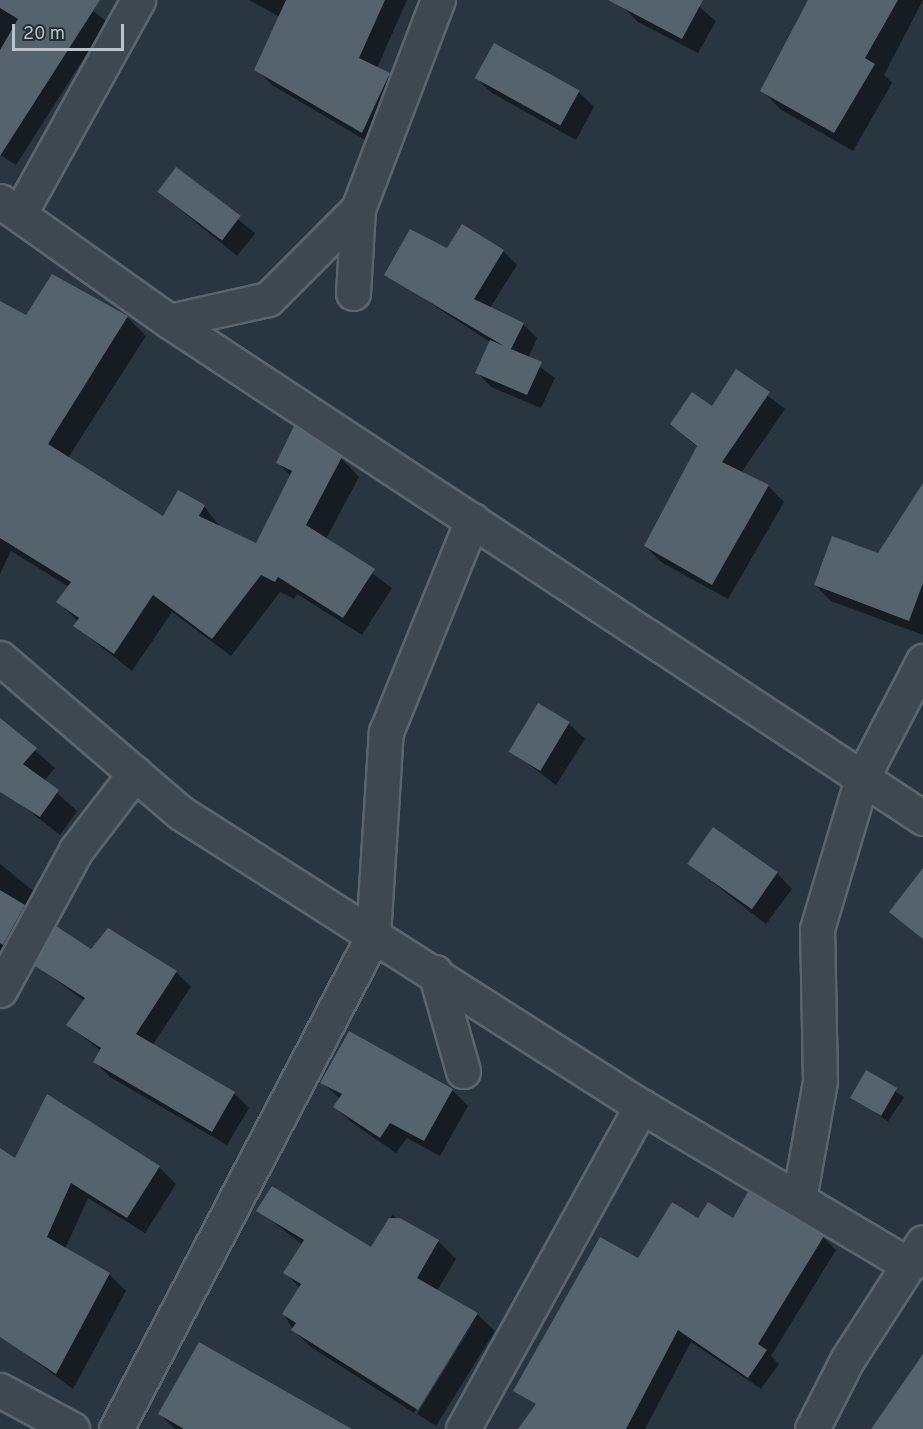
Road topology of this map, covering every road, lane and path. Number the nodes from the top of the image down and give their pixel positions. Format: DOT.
graph roads {
  1 [pos="138,0"];
  2 [pos="438,0"];
  3 [pos="10,207"];
  4 [pos="358,209"];
  5 [pos="353,293"];
  6 [pos="169,321"];
  7 [pos="472,520"];
  8 [pos="0,658"];
  9 [pos="923,661"];
  10 [pos="135,773"];
  11 [pos="862,778"];
  12 [pos="923,818"];
  13 [pos="373,936"];
  14 [pos="435,972"];
  15 [pos="0,990"];
  16 [pos="463,1071"];
  17 [pos="641,1106"];
  18 [pos="799,1199"];
  19 [pos="916,1253"];
  20 [pos="0,1390"];
  21 [pos="72,1429"];
  22 [pos="116,1429"];
  23 [pos="464,1429"];
  24 [pos="812,1429"];
  1 -- 3 [label="street"];
  2 -- 4 [label="street"];
  3 -- 6 [label="street"];
  4 -- 5 [label="street"];
  4 -- 6 [label="street"];
  6 -- 7 [label="street"];
  7 -- 11 [label="street"];
  7 -- 13 [label="street"];
  8 -- 10 [label="street"];
  9 -- 11 [label="street"];
  10 -- 13 [label="street"];
  10 -- 15 [label="street"];
  11 -- 12 [label="street"];
  11 -- 18 [label="street"];
  13 -- 14 [label="street"];
  13 -- 22 [label="street"];
  14 -- 16 [label="street"];
  14 -- 17 [label="street"];
  17 -- 18 [label="street"];
  17 -- 23 [label="street"];
  18 -- 19 [label="street"];
  19 -- 24 [label="street"];
  20 -- 21 [label="street"];
}
